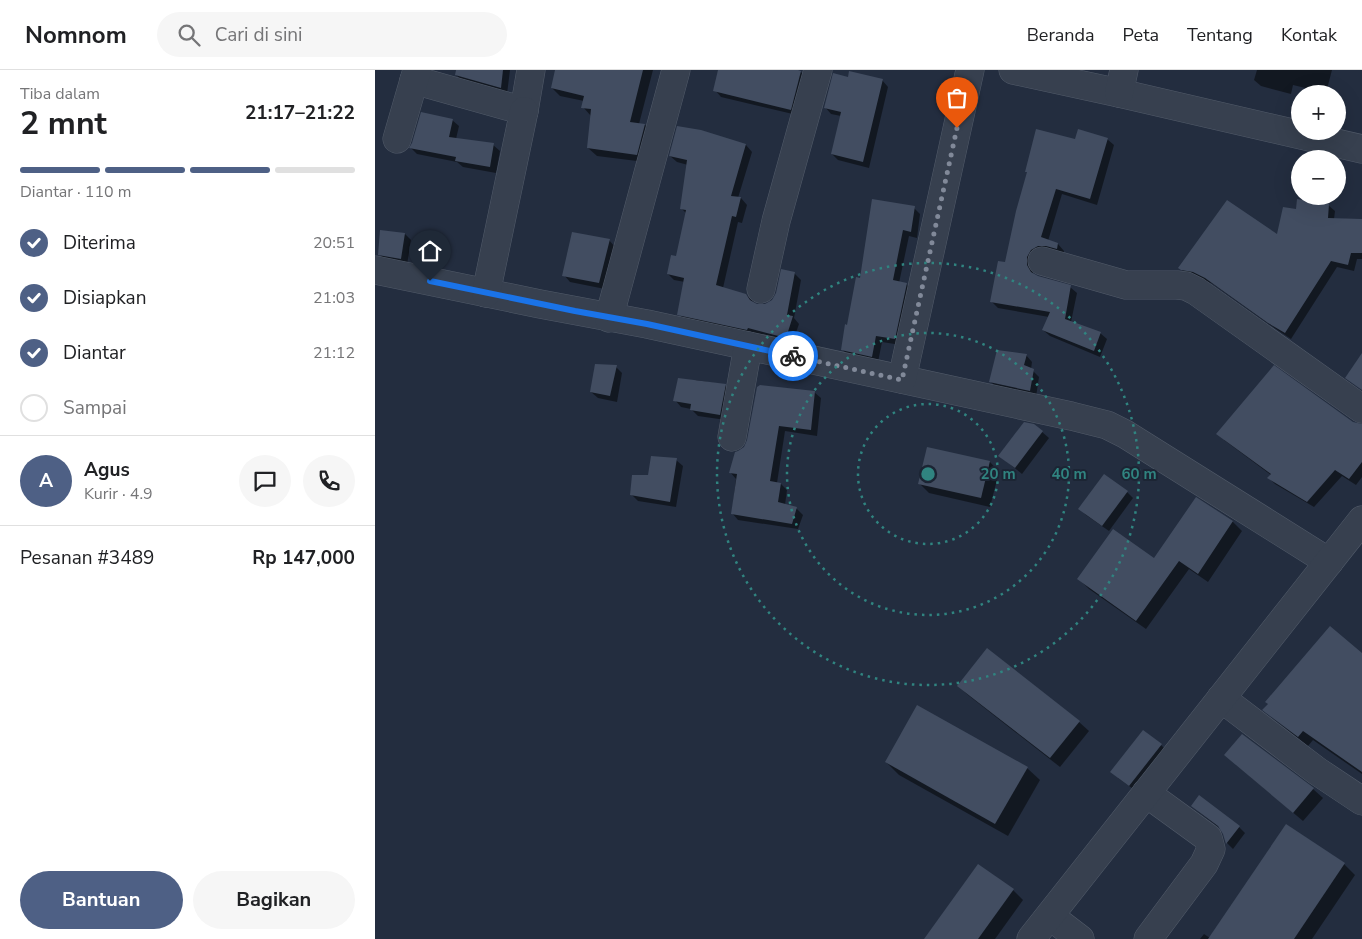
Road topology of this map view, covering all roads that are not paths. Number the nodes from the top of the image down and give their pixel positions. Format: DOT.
graph roads {
  1 [pos="531,70"];
  2 [pos="676,70"];
  3 [pos="818,70"];
  4 [pos="970,70"];
  5 [pos="1013,70"];
  6 [pos="415,75"];
  7 [pos="1122,81"];
  8 [pos="523,111"];
  9 [pos="397,139"];
  10 [pos="1362,149"];
  11 [pos="1042,261"];
  12 [pos="375,270"];
  13 [pos="761,289"];
  14 [pos="485,293"];
  15 [pos="609,318"];
  16 [pos="748,346"];
  17 [pos="902,380"];
  18 [pos="1362,410"];
  19 [pos="732,437"];
  20 [pos="1362,520"];
  21 [pos="1329,562"];
  22 [pos="1221,698"];
  23 [pos="1147,793"];
  24 [pos="1362,801"];
  25 [pos="1049,916"];
  26 [pos="1031,939"];
  27 [pos="1080,939"];
  28 [pos="1148,939"];
  1 -- 8 [label="street"];
  2 -- 15 [label="street"];
  3 -- 13 [label="street"];
  4 -- 17 [label="street"];
  5 -- 7 [label="street"];
  6 -- 8 [label="street"];
  6 -- 9 [label="street"];
  7 -- 10 [label="street"];
  8 -- 14 [label="street"];
  11 -- 18 [label="street"];
  12 -- 14 [label="street"];
  14 -- 15 [label="street"];
  15 -- 16 [label="street"];
  16 -- 17 [label="street"];
  16 -- 19 [label="street"];
  17 -- 21 [label="street"];
  20 -- 21 [label="street"];
  21 -- 22 [label="street"];
  22 -- 23 [label="street"];
  22 -- 24 [label="street"];
  23 -- 25 [label="street"];
  23 -- 28 [label="street"];
  25 -- 26 [label="street"];
  25 -- 27 [label="street"];
}
